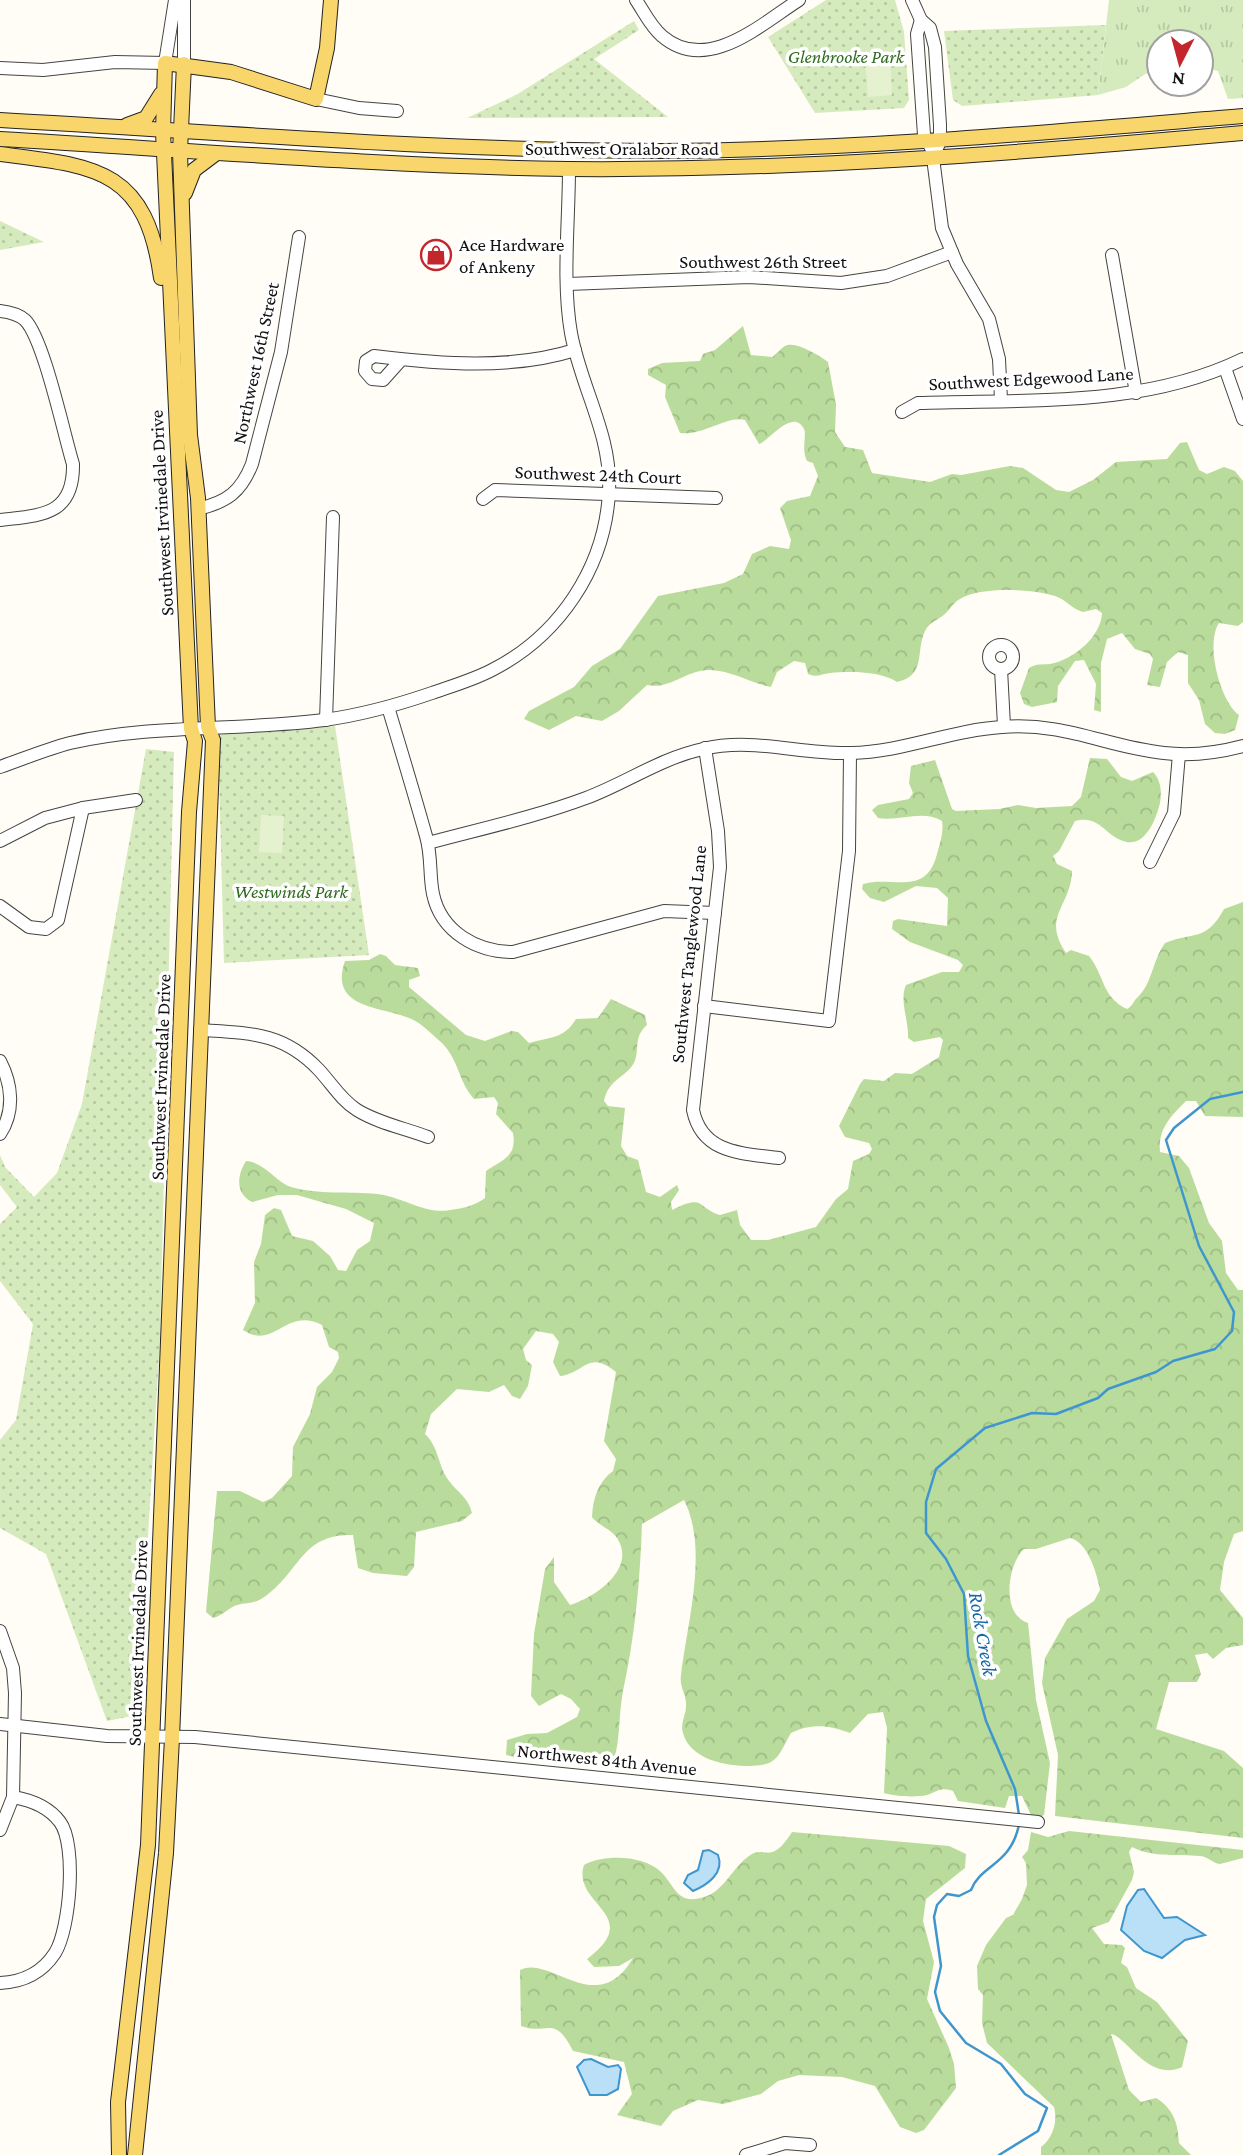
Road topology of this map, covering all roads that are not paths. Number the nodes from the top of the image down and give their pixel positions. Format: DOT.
graph roads {
  1 [pos="175,0"];
  2 [pos="184,0"];
  3 [pos="331,0"];
  4 [pos="636,0"];
  5 [pos="799,0"];
  6 [pos="912,0"];
  7 [pos="165,63"];
  8 [pos="184,64"];
  9 [pos="0,68"];
  10 [pos="164,83"];
  11 [pos="316,99"];
  12 [pos="397,111"];
  13 [pos="1243,116"];
  14 [pos="0,120"];
  15 [pos="108,127"];
  16 [pos="163,132"];
  17 [pos="180,132"];
  18 [pos="1243,133"];
  19 [pos="0,139"];
  20 [pos="933,148"];
  21 [pos="164,151"];
  22 [pos="180,152"];
  23 [pos="0,154"];
  24 [pos="214,155"];
  25 [pos="569,169"];
  26 [pos="182,204"];
  27 [pos="299,237"];
  28 [pos="952,252"];
  29 [pos="1112,254"];
  30 [pos="569,284"];
  31 [pos="0,311"];
  32 [pos="171,350"];
  33 [pos="575,350"];
  34 [pos="1243,359"];
  35 [pos="400,361"];
  36 [pos="1225,368"];
  37 [pos="1136,393"];
  38 [pos="1001,400"];
  39 [pos="902,412"];
  40 [pos="1243,419"];
  41 [pos="609,493"];
  42 [pos="716,498"];
  43 [pos="483,499"];
  44 [pos="198,509"];
  45 [pos="333,517"];
  46 [pos="0,520"];
  47 [pos="1002,669"];
  48 [pos="388,707"];
  49 [pos="326,720"];
  50 [pos="1004,726"];
  51 [pos="208,727"];
  52 [pos="191,729"];
  53 [pos="1243,747"];
  54 [pos="705,748"];
  55 [pos="850,754"];
  56 [pos="1180,754"];
  57 [pos="0,767"];
  58 [pos="135,800"];
  59 [pos="83,808"];
  60 [pos="2,836"];
  61 [pos="428,843"];
  62 [pos="1150,862"];
  63 [pos="0,906"];
  64 [pos="715,913"];
  65 [pos="705,1006"];
  66 [pos="200,1030"];
  67 [pos="0,1061"];
  68 [pos="0,1134"];
  69 [pos="428,1137"];
  70 [pos="779,1158"];
  71 [pos="173,1220"];
  72 [pos="192,1220"];
  73 [pos="0,1631"];
  74 [pos="7,1725"];
  75 [pos="153,1737"];
  76 [pos="172,1738"];
  77 [pos="13,1797"];
  78 [pos="1034,1821"];
  79 [pos="0,1830"];
  80 [pos="0,1983"];
  81 [pos="810,2146"];
  82 [pos="119,2155"];
  83 [pos="135,2155"];
  84 [pos="746,2155"];
  1 -- 7 [label="street, Southwest Irvinedale Drive"];
  2 -- 8 [label="street, Southwest Irvinedale Drive"];
  3 -- 11 [label="main road"];
  4 -- 5 [label="street"];
  6 -- 20 [label="street"];
  7 -- 8 [label="main road"];
  7 -- 9 [label="street"];
  7 -- 10 [label="main road, Southwest Irvinedale Drive"];
  8 -- 11 [label="main road"];
  8 -- 17 [label="main road, Southwest Irvinedale Drive"];
  10 -- 15 [label="main road"];
  10 -- 16 [label="main road, Southwest Irvinedale Drive"];
  11 -- 12 [label="street"];
  13 -- 20 [label="main road, Southwest Oralabor Road"];
  14 -- 15 [label="main road, Southwest Oralabor Road"];
  15 -- 16 [label="main road, Southwest Oralabor Road"];
  16 -- 17 [label="main road, Southwest Oralabor Road"];
  16 -- 21 [label="main road, Southwest Irvinedale Drive"];
  17 -- 20 [label="main road, Southwest Oralabor Road"];
  17 -- 22 [label="main road, Southwest Irvinedale Drive"];
  18 -- 20 [label="main road, Southwest Oralabor Road"];
  19 -- 21 [label="main road, Southwest Oralabor Road"];
  20 -- 25 [label="main road, Southwest Oralabor Road"];
  20 -- 28 [label="street"];
  21 -- 22 [label="main road, Southwest Oralabor Road"];
  21 -- 32 [label="main road, Southwest Irvinedale Drive"];
  22 -- 24 [label="main road, Southwest Oralabor Road"];
  22 -- 26 [label="main road, Southwest Irvinedale Drive"];
  23 -- 32 [label="main road"];
  24 -- 25 [label="main road, Southwest Oralabor Road"];
  24 -- 26 [label="main road"];
  25 -- 30 [label="street"];
  26 -- 44 [label="main road, Southwest Irvinedale Drive"];
  27 -- 44 [label="street, Northwest 16th Street"];
  28 -- 30 [label="street, Southwest 26th Street"];
  28 -- 38 [label="street"];
  29 -- 37 [label="street"];
  30 -- 33 [label="street"];
  31 -- 46 [label="street"];
  32 -- 52 [label="main road, Southwest Irvinedale Drive"];
  33 -- 35 [label="street"];
  33 -- 41 [label="street"];
  34 -- 36 [label="street, Southwest Edgewood Lane"];
  36 -- 37 [label="street, Southwest Edgewood Lane"];
  36 -- 40 [label="street"];
  37 -- 38 [label="street, Southwest Edgewood Lane"];
  38 -- 39 [label="street, Southwest Edgewood Lane"];
  41 -- 42 [label="street, Southwest 24th Court"];
  41 -- 43 [label="street, Southwest 24th Court"];
  41 -- 48 [label="street"];
  44 -- 51 [label="main road, Southwest Irvinedale Drive"];
  45 -- 49 [label="street"];
  47 -- 50 [label="street"];
  48 -- 49 [label="street"];
  48 -- 61 [label="street"];
  49 -- 51 [label="street"];
  50 -- 55 [label="street"];
  50 -- 56 [label="street"];
  51 -- 52 [label="street"];
  51 -- 66 [label="main road, Southwest Irvinedale Drive"];
  52 -- 57 [label="street"];
  52 -- 71 [label="main road, Southwest Irvinedale Drive"];
  53 -- 56 [label="street"];
  54 -- 55 [label="street"];
  54 -- 61 [label="street"];
  54 -- 64 [label="street, Southwest Tanglewood Lane"];
  55 -- 65 [label="street"];
  56 -- 62 [label="street"];
  58 -- 59 [label="street"];
  59 -- 60 [label="street"];
  59 -- 63 [label="street"];
  61 -- 64 [label="street"];
  64 -- 65 [label="street, Southwest Tanglewood Lane"];
  65 -- 70 [label="street, Southwest Tanglewood Lane"];
  66 -- 69 [label="street"];
  66 -- 72 [label="main road, Southwest Irvinedale Drive"];
  67 -- 68 [label="street"];
  71 -- 72 [label="main road"];
  71 -- 75 [label="main road, Southwest Irvinedale Drive"];
  72 -- 76 [label="main road, Southwest Irvinedale Drive"];
  73 -- 74 [label="street"];
  74 -- 75 [label="street, Northwest 84th Avenue"];
  74 -- 77 [label="street"];
  75 -- 76 [label="street, Northwest 84th Avenue"];
  75 -- 82 [label="main road, Southwest Irvinedale Drive"];
  76 -- 78 [label="street, Northwest 84th Avenue"];
  76 -- 83 [label="main road, Southwest Irvinedale Drive"];
  77 -- 79 [label="street"];
  77 -- 80 [label="street"];
  81 -- 84 [label="street"];
}
